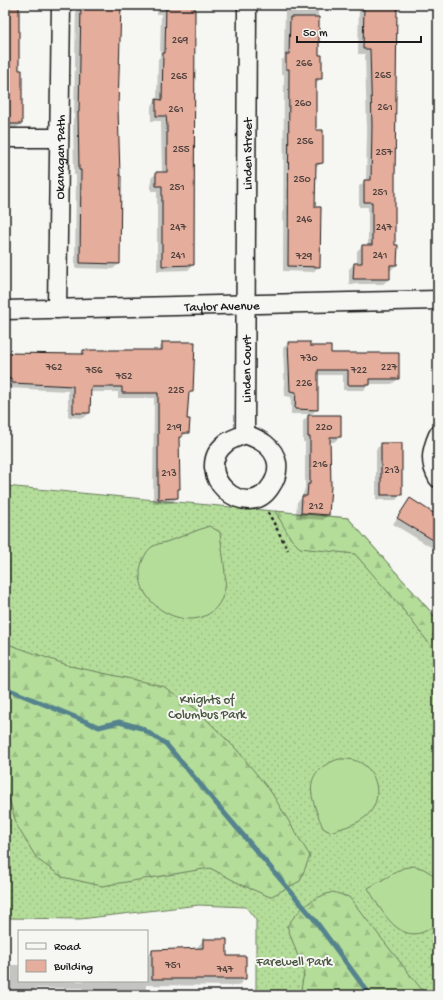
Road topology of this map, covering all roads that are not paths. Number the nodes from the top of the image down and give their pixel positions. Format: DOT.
graph roads {
  1 [pos="61,5"];
  2 [pos="247,5"];
  3 [pos="5,138"];
  4 [pos="59,138"];
  5 [pos="438,300"];
  6 [pos="246,304"];
  7 [pos="57,309"];
  8 [pos="5,310"];
  9 [pos="245,434"];
  10 [pos="438,435"];
  11 [pos="438,478"];
  1 -- 4 [label="street, Okanagan Path"];
  2 -- 6 [label="street, Linden Street"];
  3 -- 4 [label="street"];
  4 -- 7 [label="street, Okanagan Path"];
  5 -- 6 [label="street, Taylor Avenue"];
  6 -- 7 [label="street, Taylor Avenue"];
  6 -- 9 [label="street, Linden Court"];
  7 -- 8 [label="street, Taylor Avenue"];
  10 -- 11 [label="street"];
}
